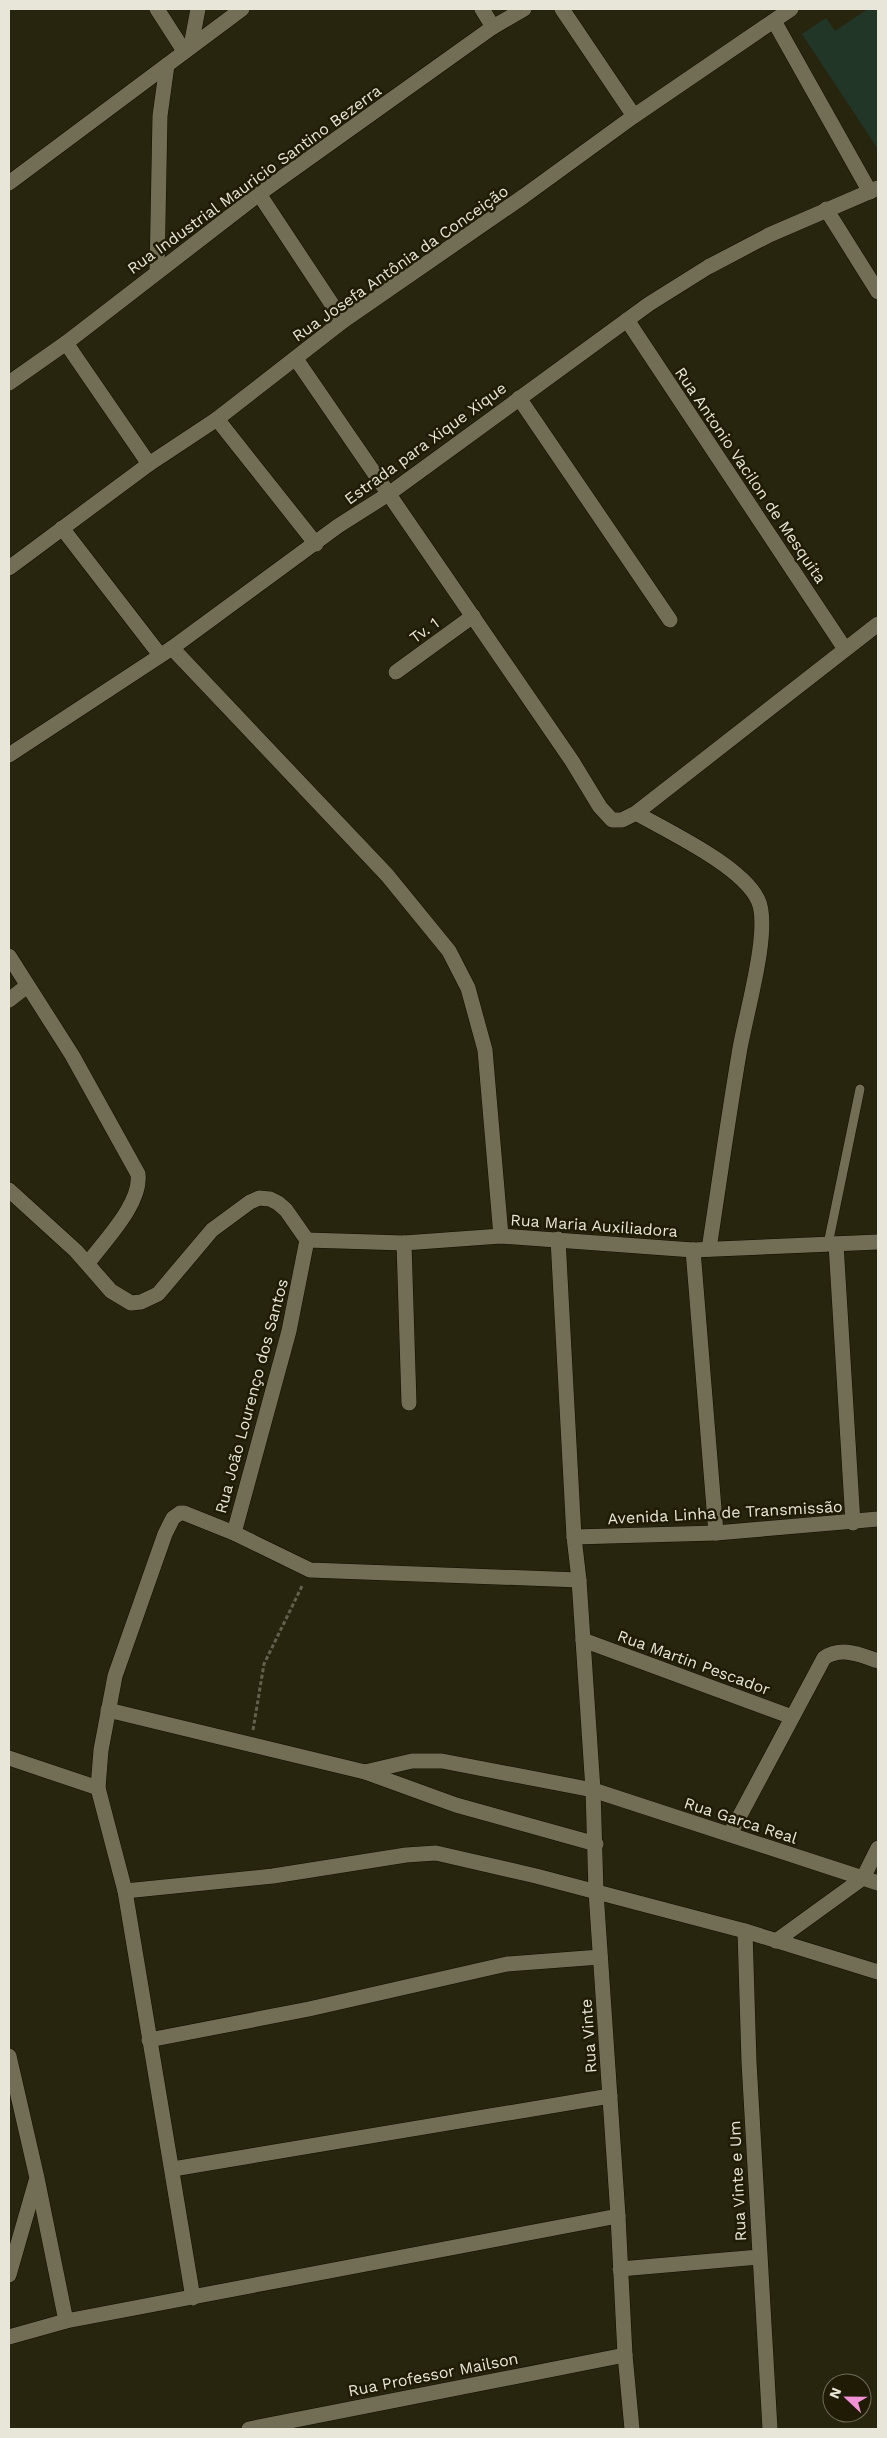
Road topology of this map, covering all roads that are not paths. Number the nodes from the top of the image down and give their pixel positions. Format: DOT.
graph roads {
  1 [pos="157,9"];
  2 [pos="198,9"];
  3 [pos="242,9"];
  4 [pos="482,9"];
  5 [pos="524,9"];
  6 [pos="562,9"];
  7 [pos="791,9"];
  8 [pos="774,21"];
  9 [pos="493,28"];
  10 [pos="187,48"];
  11 [pos="167,65"];
  12 [pos="634,116"];
  13 [pos="9,183"];
  14 [pos="874,190"];
  15 [pos="259,194"];
  16 [pos="826,209"];
  17 [pos="156,272"];
  18 [pos="878,292"];
  19 [pos="627,320"];
  20 [pos="343,321"];
  21 [pos="66,343"];
  22 [pos="296,359"];
  23 [pos="9,383"];
  24 [pos="519,398"];
  25 [pos="216,419"];
  26 [pos="149,464"];
  27 [pos="390,493"];
  28 [pos="62,528"];
  29 [pos="316,544"];
  30 [pos="9,568"];
  31 [pos="473,616"];
  32 [pos="670,620"];
  33 [pos="878,624"];
  34 [pos="845,649"];
  35 [pos="166,651"];
  36 [pos="396,672"];
  37 [pos="9,755"];
  38 [pos="636,813"];
  39 [pos="9,956"];
  40 [pos="27,986"];
  41 [pos="9,1000"];
  42 [pos="860,1089"];
  43 [pos="9,1190"];
  44 [pos="501,1236"];
  45 [pos="558,1239"];
  46 [pos="307,1240"];
  47 [pos="878,1242"];
  48 [pos="404,1243"];
  49 [pos="832,1244"];
  50 [pos="709,1249"];
  51 [pos="693,1250"];
  52 [pos="88,1263"];
  53 [pos="409,1403"];
  54 [pos="878,1519"];
  55 [pos="853,1523"];
  56 [pos="234,1533"];
  57 [pos="716,1533"];
  58 [pos="574,1537"];
  59 [pos="579,1580"];
  60 [pos="583,1640"];
  61 [pos="878,1661"];
  62 [pos="108,1710"];
  63 [pos="792,1717"];
  64 [pos="9,1758"];
  65 [pos="365,1772"];
  66 [pos="98,1788"];
  67 [pos="594,1790"];
  68 [pos="730,1834"];
  69 [pos="596,1844"];
  70 [pos="878,1848"];
  71 [pos="863,1878"];
  72 [pos="878,1883"];
  73 [pos="125,1892"];
  74 [pos="596,1892"];
  75 [pos="745,1931"];
  76 [pos="776,1941"];
  77 [pos="600,1957"];
  78 [pos="878,1972"];
  79 [pos="149,2040"];
  80 [pos="9,2056"];
  81 [pos="610,2096"];
  82 [pos="173,2169"];
  83 [pos="37,2178"];
  84 [pos="618,2216"];
  85 [pos="759,2257"];
  86 [pos="620,2269"];
  87 [pos="9,2275"];
  88 [pos="193,2298"];
  89 [pos="66,2321"];
  90 [pos="9,2337"];
  91 [pos="625,2354"];
  92 [pos="249,2429"];
  93 [pos="632,2429"];
  94 [pos="770,2429"];
  1 -- 10 [label="street"];
  2 -- 10 [label="street"];
  3 -- 10 [label="street"];
  4 -- 9 [label="street"];
  5 -- 9 [label="street, Rua Industrial Mauricio Santino Bezerra"];
  6 -- 12 [label="street"];
  7 -- 8 [label="street, Rua Josefa Antônia da Conceição"];
  8 -- 12 [label="street, Rua Josefa Antônia da Conceição"];
  8 -- 14 [label="street"];
  9 -- 15 [label="street, Rua Industrial Mauricio Santino Bezerra"];
  10 -- 11 [label="street"];
  11 -- 13 [label="street"];
  11 -- 17 [label="street"];
  12 -- 20 [label="street, Rua Josefa Antônia da Conceição"];
  14 -- 16 [label="street, Estrada para Xique Xique"];
  15 -- 17 [label="street, Rua Industrial Mauricio Santino Bezerra"];
  15 -- 20 [label="street"];
  16 -- 18 [label="street"];
  16 -- 19 [label="street, Estrada para Xique Xique"];
  17 -- 21 [label="street, Rua Industrial Mauricio Santino Bezerra"];
  19 -- 24 [label="street, Estrada para Xique Xique"];
  19 -- 34 [label="street, Rua Antonio Vacilon de Mesquita"];
  20 -- 22 [label="street, Rua Josefa Antônia da Conceição"];
  21 -- 23 [label="street, Rua Industrial Mauricio Santino Bezerra"];
  21 -- 26 [label="street"];
  22 -- 25 [label="street, Rua Josefa Antônia da Conceição"];
  22 -- 27 [label="street"];
  24 -- 27 [label="street, Estrada para Xique Xique"];
  24 -- 32 [label="street"];
  25 -- 26 [label="street, Rua Josefa Antônia da Conceição"];
  25 -- 29 [label="street"];
  26 -- 28 [label="street, Rua Josefa Antônia da Conceição"];
  27 -- 29 [label="street, Estrada para Xique Xique"];
  27 -- 31 [label="street"];
  28 -- 30 [label="street, Rua Josefa Antônia da Conceição"];
  28 -- 35 [label="street"];
  29 -- 35 [label="street, Estrada para Xique Xique"];
  31 -- 36 [label="street, Tv. 1"];
  31 -- 38 [label="street"];
  33 -- 34 [label="street"];
  34 -- 38 [label="street"];
  35 -- 37 [label="street, Estrada para Xique Xique"];
  35 -- 44 [label="street"];
  38 -- 50 [label="street"];
  39 -- 40 [label="street"];
  40 -- 41 [label="street"];
  40 -- 52 [label="street"];
  42 -- 49 [label="lane"];
  43 -- 52 [label="street"];
  44 -- 45 [label="street, Rua Maria Auxiliadora"];
  44 -- 48 [label="street, Rua Maria Auxiliadora"];
  45 -- 51 [label="street, Rua Maria Auxiliadora"];
  45 -- 58 [label="street, Rua Vinte"];
  46 -- 48 [label="street, Rua Maria Auxiliadora"];
  46 -- 52 [label="street"];
  46 -- 56 [label="street, Rua João Lourenço dos Santos"];
  47 -- 49 [label="street, Rua Maria Auxiliadora"];
  48 -- 53 [label="street"];
  49 -- 50 [label="street, Rua Maria Auxiliadora"];
  49 -- 55 [label="street"];
  50 -- 51 [label="street, Rua Maria Auxiliadora"];
  51 -- 57 [label="street"];
  54 -- 55 [label="street, Avenida Linha de Transmissão"];
  55 -- 57 [label="street, Avenida Linha de Transmissão"];
  56 -- 59 [label="street"];
  56 -- 62 [label="street, Rua João Lourenço dos Santos"];
  57 -- 58 [label="street, Avenida Linha de Transmissão"];
  58 -- 59 [label="street, Rua Vinte"];
  59 -- 60 [label="street, Rua Vinte"];
  60 -- 63 [label="street, Rua Martin Pescador"];
  60 -- 67 [label="street, Rua Vinte"];
  61 -- 63 [label="street"];
  62 -- 65 [label="street"];
  62 -- 66 [label="street"];
  63 -- 68 [label="street"];
  64 -- 66 [label="street"];
  65 -- 67 [label="street, Rua Garca Real"];
  65 -- 69 [label="street"];
  66 -- 73 [label="street"];
  67 -- 68 [label="street, Rua Garca Real"];
  67 -- 69 [label="street, Rua Vinte"];
  68 -- 71 [label="street, Rua Garca Real"];
  69 -- 74 [label="street, Rua Vinte"];
  70 -- 71 [label="street"];
  71 -- 72 [label="street, Rua Garca Real"];
  71 -- 76 [label="street"];
  73 -- 74 [label="street"];
  73 -- 79 [label="street"];
  74 -- 75 [label="street"];
  74 -- 77 [label="street, Rua Vinte"];
  75 -- 76 [label="street"];
  75 -- 85 [label="street, Rua Vinte e Um"];
  76 -- 78 [label="street"];
  77 -- 79 [label="street"];
  77 -- 81 [label="street, Rua Vinte"];
  79 -- 82 [label="street"];
  80 -- 83 [label="street"];
  81 -- 82 [label="street"];
  81 -- 84 [label="street, Rua Vinte"];
  82 -- 88 [label="street"];
  83 -- 87 [label="street"];
  83 -- 89 [label="street"];
  84 -- 86 [label="street, Rua Vinte"];
  84 -- 88 [label="street"];
  85 -- 86 [label="street"];
  85 -- 94 [label="street, Rua Vinte e Um"];
  86 -- 91 [label="street, Rua Vinte"];
  88 -- 89 [label="street"];
  89 -- 90 [label="street"];
  91 -- 92 [label="street, Rua Professor Mailson"];
  91 -- 93 [label="street, Rua Vinte"];
}
